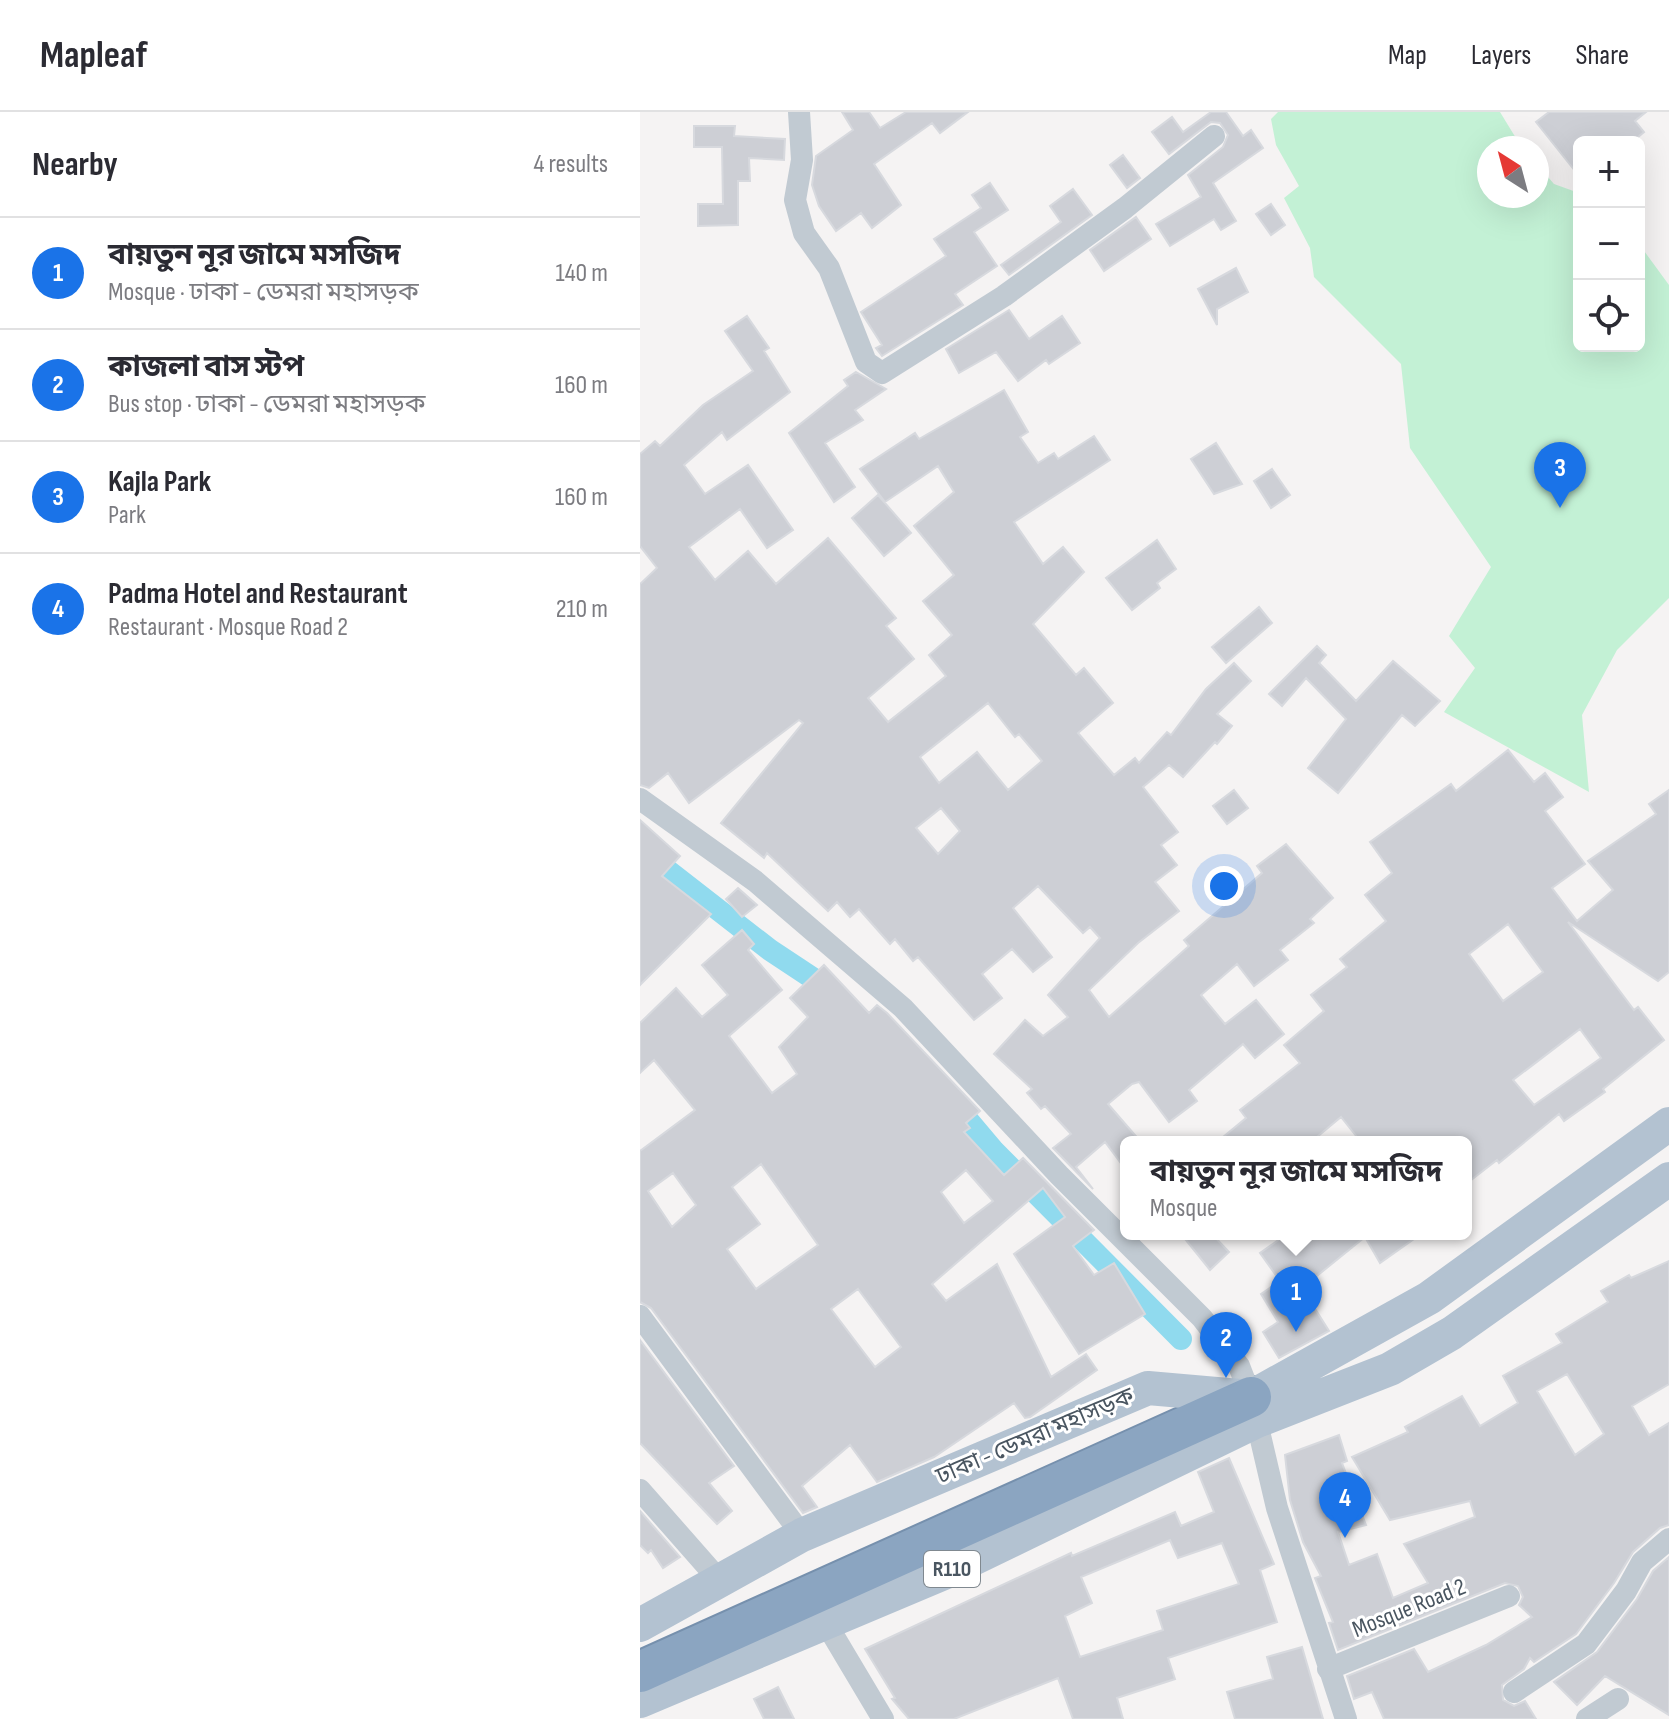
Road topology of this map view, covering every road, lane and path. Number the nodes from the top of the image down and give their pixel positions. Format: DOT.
graph roads {
  1 [pos="799,112"];
  2 [pos="1214,136"];
  3 [pos="640,799"];
  4 [pos="1669,1124"];
  5 [pos="1669,1179"];
  6 [pos="1120,1234"];
  7 [pos="1126,1240"];
  8 [pos="1429,1298"];
  9 [pos="640,1316"];
  10 [pos="1452,1333"];
  11 [pos="1254,1409"];
  12 [pos="1110,1460"];
  13 [pos="640,1490"];
  14 [pos="802,1535"];
  15 [pos="1669,1539"];
  16 [pos="720,1581"];
  17 [pos="1509,1596"];
  18 [pos="640,1625"];
  19 [pos="827,1625"];
  20 [pos="640,1662"];
  21 [pos="1328,1669"];
  22 [pos="640,1672"];
  23 [pos="1514,1692"];
  24 [pos="1618,1699"];
  25 [pos="640,1701"];
  26 [pos="654,1719"];
  27 [pos="883,1719"];
  28 [pos="1346,1719"];
  29 [pos="1587,1719"];
  1 -- 2 [label="street"];
  3 -- 6 [label="street"];
  4 -- 8 [label="main road, ঢাকা - ডেমরা মহাসড়ক / R110"];
  5 -- 10 [label="main road, ঢাকা - ডেমরা মহাসড়ক / R110"];
  7 -- 11 [label="street"];
  8 -- 10 [label="main road"];
  8 -- 11 [label="main road, ঢাকা - ডেমরা মহাসড়ক / R110"];
  9 -- 14 [label="street"];
  10 -- 11 [label="main road, ঢাকা - ডেমরা মহাসড়ক / R110"];
  11 -- 12 [label="highway"];
  11 -- 14 [label="main road, ঢাকা - ডেমরা মহাসড়ক / R110"];
  11 -- 19 [label="main road, ঢাকা - ডেমরা মহাসড়ক / R110"];
  11 -- 21 [label="street"];
  12 -- 20 [label="highway"];
  12 -- 22 [label="highway"];
  13 -- 16 [label="street"];
  14 -- 16 [label="main road, ঢাকা - ডেমরা মহাসড়ক / R110"];
  15 -- 23 [label="street"];
  16 -- 18 [label="main road, ঢাকা - ডেমরা মহাসড়ক / R110"];
  17 -- 21 [label="street, Mosque Road 2"];
  19 -- 25 [label="main road, ঢাকা - ডেমরা মহাসড়ক / R110"];
  19 -- 27 [label="street"];
  21 -- 28 [label="street"];
  24 -- 29 [label="street"];
  25 -- 26 [label="street"];
}
